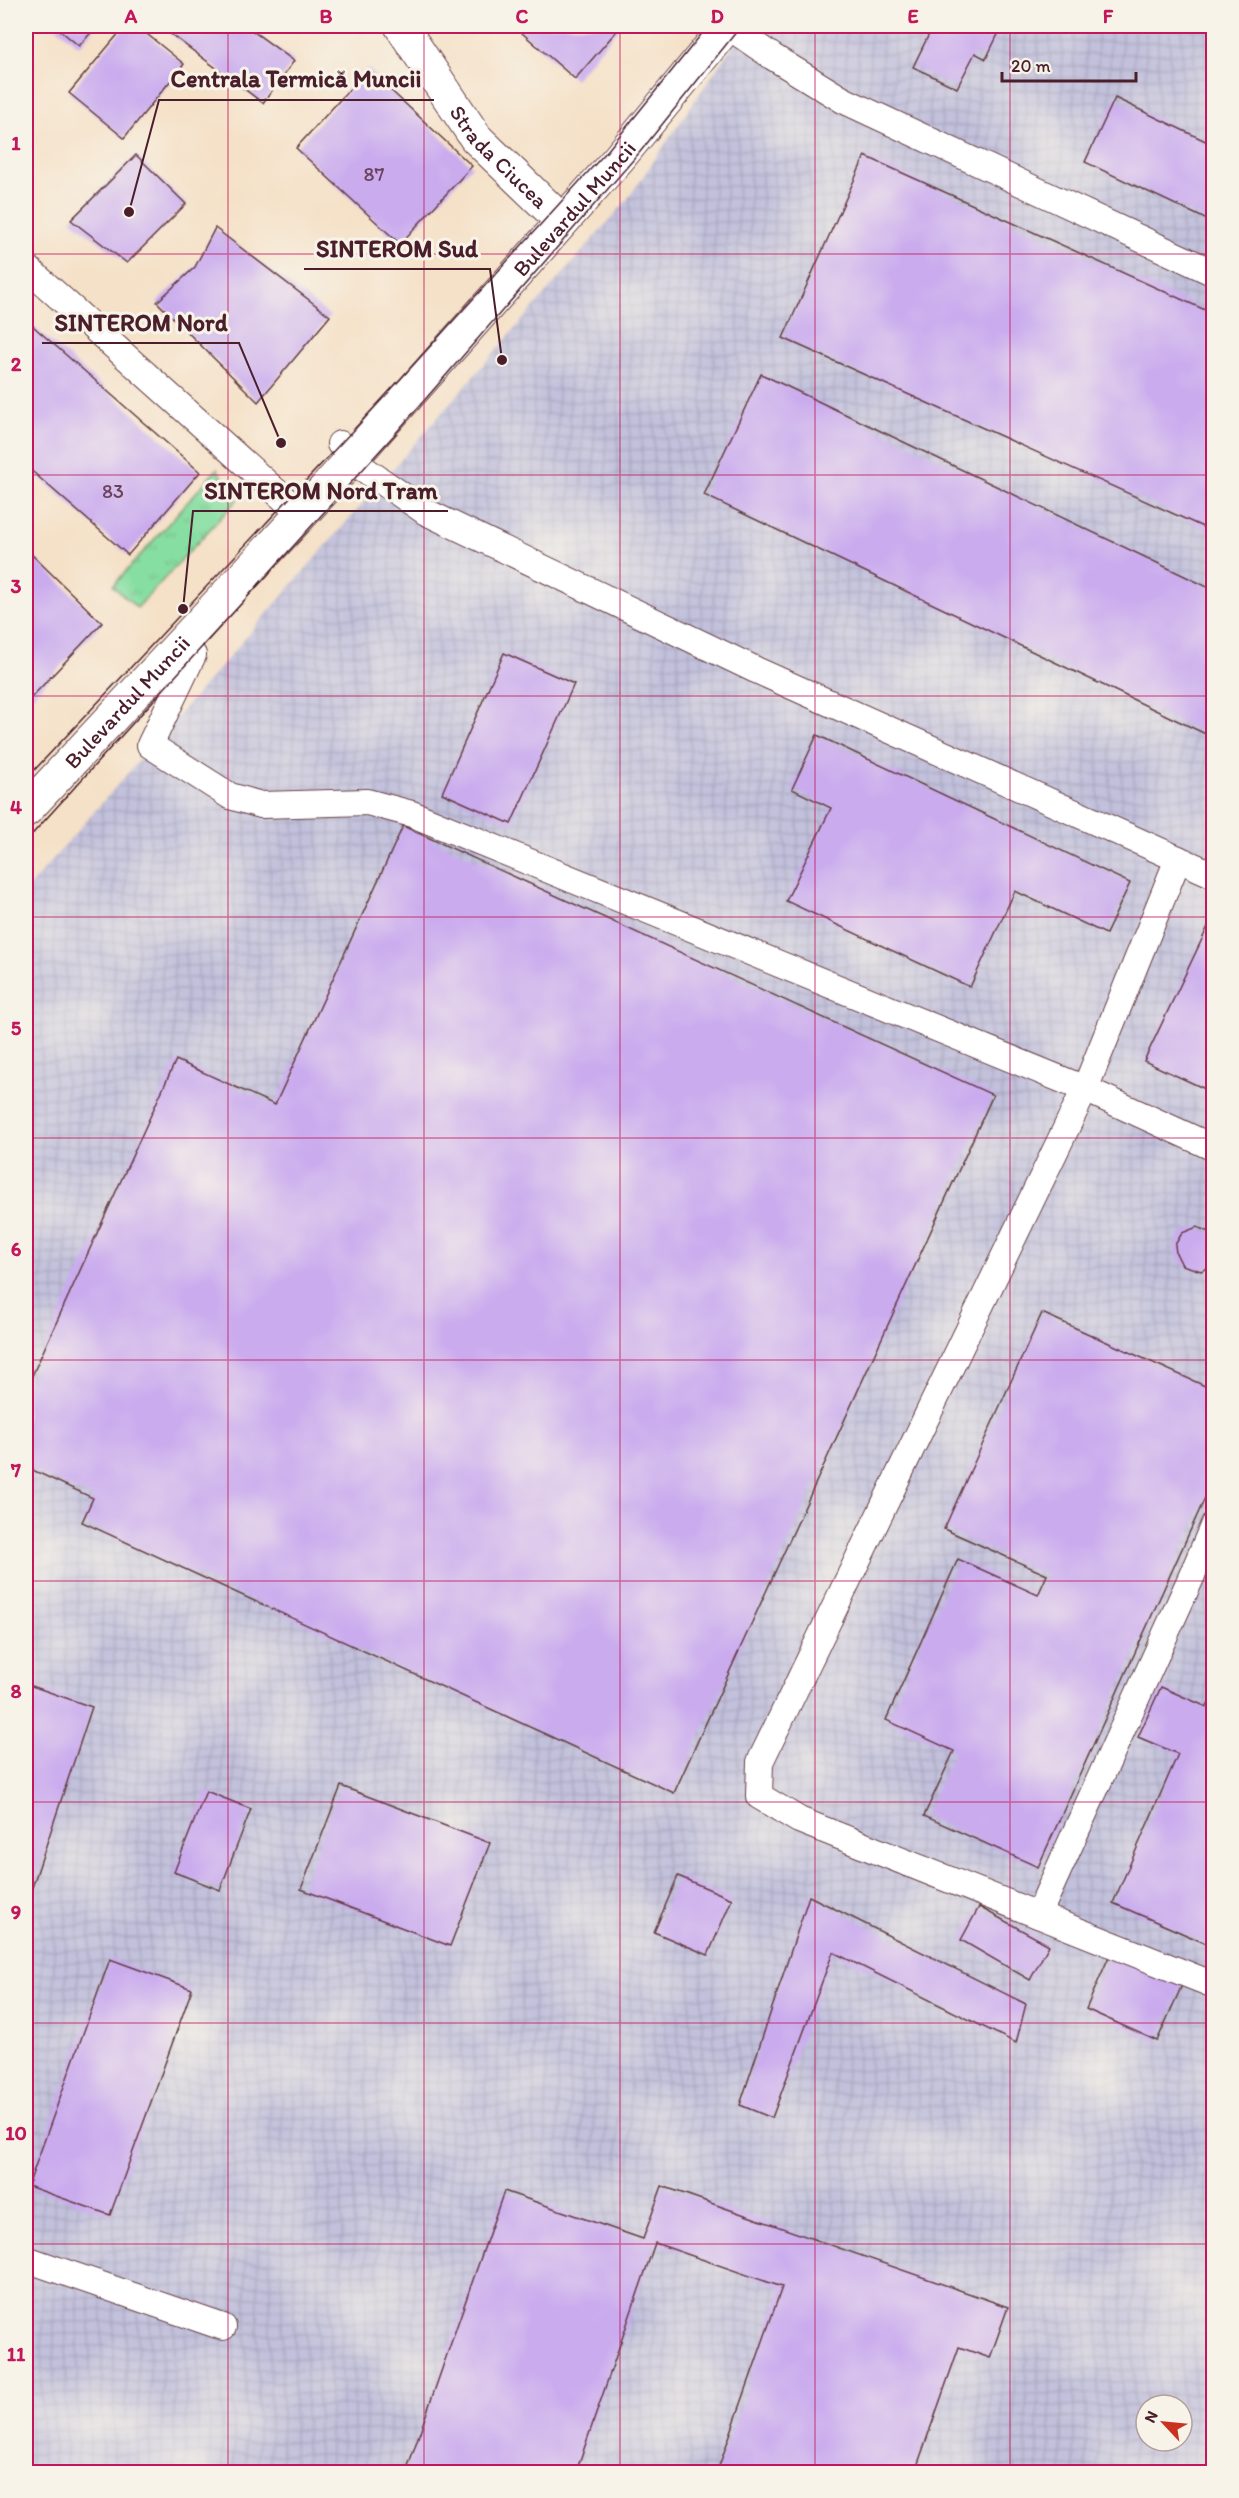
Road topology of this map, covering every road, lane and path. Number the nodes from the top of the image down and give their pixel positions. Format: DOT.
graph roads {
  1 [pos="401,26"];
  2 [pos="728,26"];
  3 [pos="562,221"];
  4 [pos="26,267"];
  5 [pos="1214,273"];
  6 [pos="346,451"];
  7 [pos="301,514"];
  8 [pos="178,645"];
  9 [pos="26,810"];
  10 [pos="1178,859"];
  11 [pos="1214,875"];
  12 [pos="1085,1089"];
  13 [pos="1214,1148"];
  14 [pos="1214,1524"];
  15 [pos="1038,1915"];
  16 [pos="1214,1985"];
  17 [pos="26,2259"];
  18 [pos="224,2327"];
  1 -- 3 [label="main road, Strada Ciucea"];
  2 -- 3 [label="main road, Bulevardul Muncii"];
  2 -- 5 [label="lane"];
  3 -- 6 [label="main road, Bulevardul Muncii"];
  4 -- 7 [label="lane"];
  6 -- 7 [label="main road, Bulevardul Muncii"];
  6 -- 10 [label="lane"];
  7 -- 8 [label="main road, Bulevardul Muncii"];
  8 -- 9 [label="main road, Bulevardul Muncii"];
  8 -- 12 [label="lane"];
  10 -- 11 [label="lane"];
  10 -- 12 [label="lane"];
  12 -- 13 [label="lane"];
  12 -- 15 [label="lane"];
  14 -- 15 [label="lane"];
  15 -- 16 [label="lane"];
  17 -- 18 [label="lane"];
}
